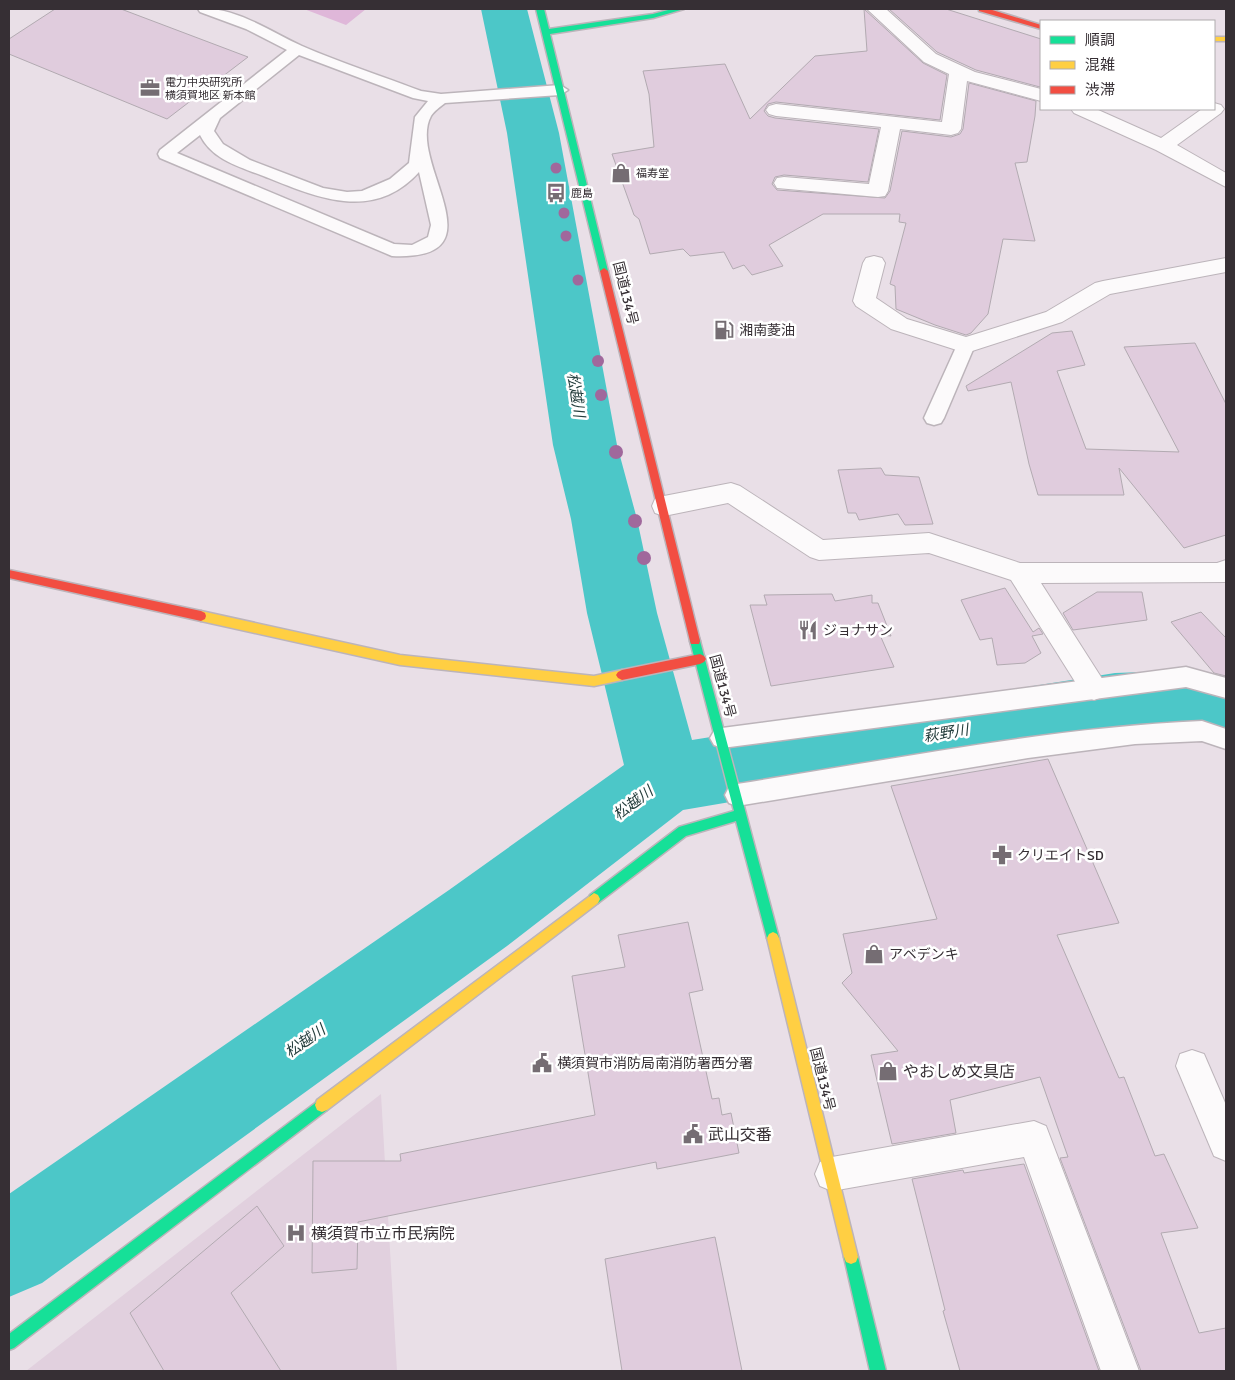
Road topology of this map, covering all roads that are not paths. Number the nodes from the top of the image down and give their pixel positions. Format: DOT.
graph roads {
  1 [pos="205,9"];
  2 [pos="540,9"];
  3 [pos="680,9"];
  4 [pos="876,9"];
  5 [pos="982,9"];
  6 [pos="1040,27"];
  7 [pos="546,32"];
  8 [pos="291,55"];
  9 [pos="959,72"];
  10 [pos="553,91"];
  11 [pos="1040,95"];
  12 [pos="441,99"];
  13 [pos="776,110"];
  14 [pos="1083,110"];
  15 [pos="1213,110"];
  16 [pos="425,112"];
  17 [pos="213,116"];
  18 [pos="891,123"];
  19 [pos="421,146"];
  20 [pos="1163,146"];
  21 [pos="1226,181"];
  22 [pos="784,182"];
  23 [pos="874,263"];
  24 [pos="1226,265"];
  25 [pos="966,345"];
  26 [pos="934,418"];
  27 [pos="664,506"];
  28 [pos="1226,570"];
  29 [pos="1020,573"];
  30 [pos="9,574"];
  31 [pos="700,659"];
  32 [pos="1094,688"];
  33 [pos="1226,688"];
  34 [pos="1226,739"];
  35 [pos="723,742"];
  36 [pos="738,800"];
  37 [pos="1192,1066"];
  38 [pos="1226,1144"];
  39 [pos="832,1174"];
  40 [pos="9,1342"];
  41 [pos="878,1371"];
  42 [pos="1120,1371"];
  1 -- 8 [label="lane"];
  2 -- 7 [label="main road, 国道134号"];
  3 -- 7 [label="main road"];
  4 -- 9 [label="street"];
  5 -- 6 [label="main road"];
  7 -- 10 [label="main road, 国道134号"];
  8 -- 12 [label="lane"];
  8 -- 16 [label="lane"];
  8 -- 17 [label="lane"];
  9 -- 11 [label="street"];
  9 -- 18 [label="street"];
  10 -- 12 [label="lane"];
  10 -- 27 [label="main road, 国道134号"];
  12 -- 16 [label="lane"];
  13 -- 18 [label="street"];
  14 -- 20 [label="street"];
  15 -- 20 [label="street"];
  16 -- 19 [label="lane"];
  17 -- 19 [label="lane"];
  17 -- 19 [label="lane"];
  18 -- 22 [label="street"];
  20 -- 21 [label="street"];
  23 -- 25 [label="street"];
  24 -- 25 [label="street"];
  25 -- 26 [label="lane"];
  27 -- 29 [label="street"];
  27 -- 31 [label="main road, 国道134号"];
  28 -- 29 [label="street"];
  29 -- 32 [label="street"];
  30 -- 31 [label="main road"];
  31 -- 35 [label="main road, 国道134号"];
  32 -- 33 [label="lane"];
  32 -- 35 [label="lane"];
  34 -- 36 [label="lane"];
  35 -- 36 [label="main road, 国道134号"];
  36 -- 39 [label="main road, 国道134号"];
  36 -- 40 [label="main road"];
  37 -- 38 [label="street"];
  39 -- 41 [label="main road, 国道134号"];
  39 -- 42 [label="street"];
}
